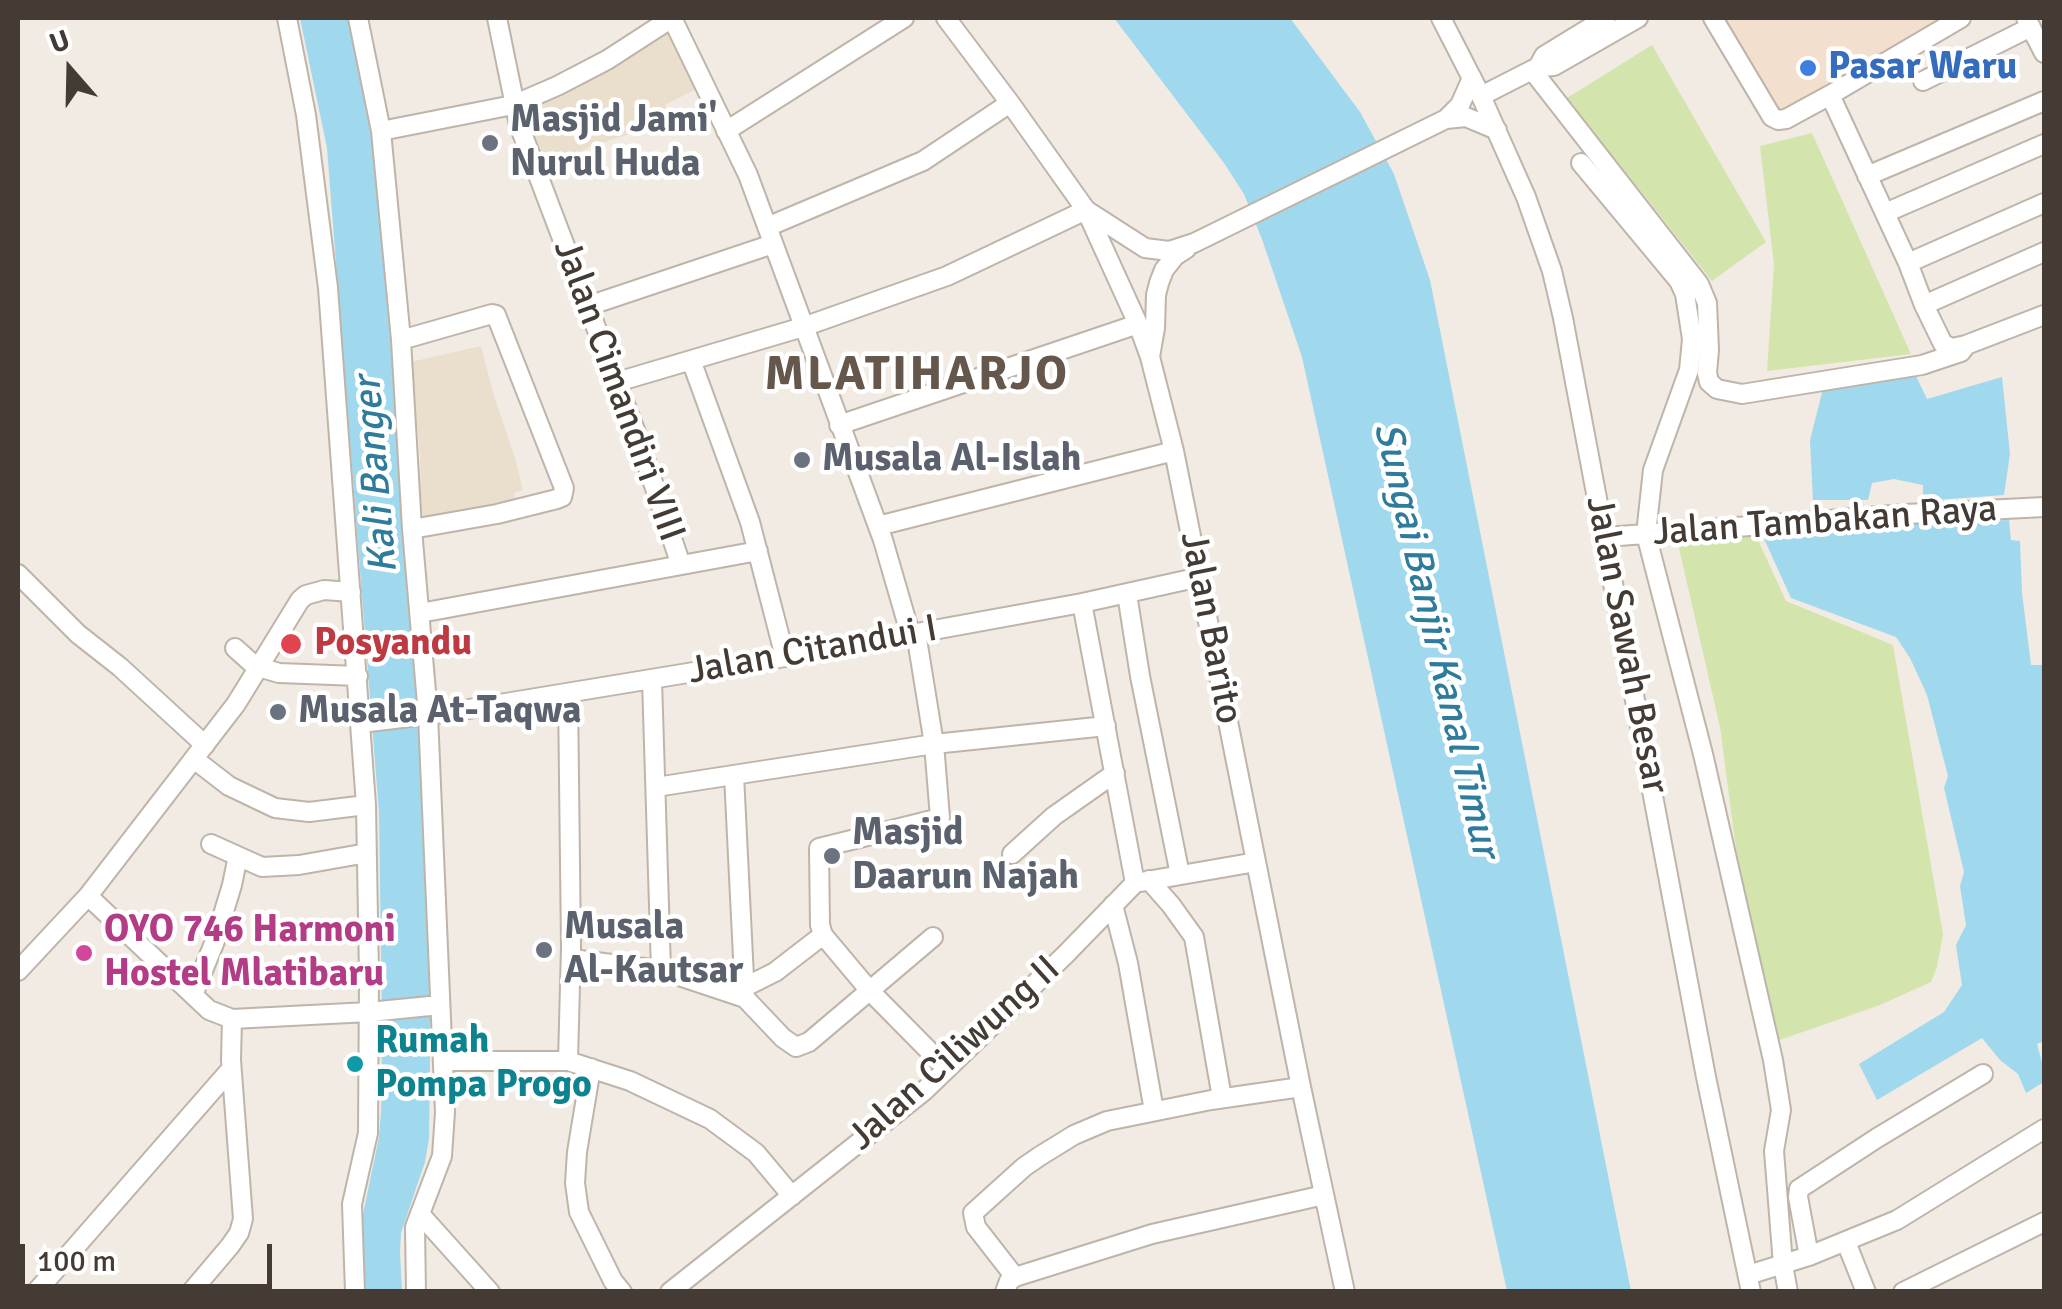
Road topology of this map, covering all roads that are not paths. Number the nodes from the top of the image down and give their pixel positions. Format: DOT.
graph roads {
  1 [pos="287,18"];
  2 [pos="358,18"];
  3 [pos="497,18"];
  4 [pos="672,18"];
  5 [pos="904,18"];
  6 [pos="946,18"];
  7 [pos="1441,18"];
  8 [pos="1606,18"];
  9 [pos="1638,18"];
  10 [pos="1713,18"];
  11 [pos="1961,18"];
  12 [pos="2029,22"];
  13 [pos="2044,53"];
  14 [pos="1535,69"];
  15 [pos="1472,78"];
  16 [pos="1924,81"];
  17 [pos="1830,95"];
  18 [pos="1481,96"];
  19 [pos="1010,102"];
  20 [pos="2044,102"];
  21 [pos="513,105"];
  22 [pos="1439,122"];
  23 [pos="1497,130"];
  24 [pos="381,131"];
  25 [pos="726,131"];
  26 [pos="2044,144"];
  27 [pos="1581,163"];
  28 [pos="1867,176"];
  29 [pos="2044,202"];
  30 [pos="1086,210"];
  31 [pos="1885,213"];
  32 [pos="770,235"];
  33 [pos="1194,243"];
  34 [pos="2044,252"];
  35 [pos="1908,263"];
  36 [pos="1924,305"];
  37 [pos="588,306"];
  38 [pos="2044,315"];
  39 [pos="1138,324"];
  40 [pos="803,327"];
  41 [pos="400,340"];
  42 [pos="1966,345"];
  43 [pos="1150,357"];
  44 [pos="691,360"];
  45 [pos="617,382"];
  46 [pos="840,425"];
  47 [pos="1174,451"];
  48 [pos="2044,507"];
  49 [pos="878,526"];
  50 [pos="412,529"];
  51 [pos="1646,534"];
  52 [pos="1606,537"];
  53 [pos="758,550"];
  54 [pos="681,564"];
  55 [pos="18,574"];
  56 [pos="1200,577"];
  57 [pos="351,592"];
  58 [pos="1126,594"];
  59 [pos="1082,604"];
  60 [pos="420,613"];
  61 [pos="913,633"];
  62 [pos="235,648"];
  63 [pos="785,657"];
  64 [pos="259,667"];
  65 [pos="358,676"];
  66 [pos="652,680"];
  67 [pos="568,694"];
  68 [pos="426,716"];
  69 [pos="366,722"];
  70 [pos="1106,726"];
  71 [pos="934,744"];
  72 [pos="199,752"];
  73 [pos="1114,772"];
  74 [pos="734,775"];
  75 [pos="656,787"];
  76 [pos="366,805"];
  77 [pos="211,844"];
  78 [pos="367,853"];
  79 [pos="1012,854"];
  80 [pos="238,856"];
  81 [pos="1256,862"];
  82 [pos="1180,875"];
  83 [pos="1142,882"];
  84 [pos="88,896"];
  85 [pos="1113,905"];
  86 [pos="823,935"];
  87 [pos="934,937"];
  88 [pos="571,959"];
  89 [pos="20,963"];
  90 [pos="661,970"];
  91 [pos="870,991"];
  92 [pos="744,993"];
  93 [pos="192,995"];
  94 [pos="437,1006"];
  95 [pos="373,1011"];
  96 [pos="231,1025"];
  97 [pos="231,1060"];
  98 [pos="444,1061"];
  99 [pos="568,1061"];
  100 [pos="591,1068"];
  101 [pos="947,1069"];
  102 [pos="1983,1074"];
  103 [pos="1301,1087"];
  104 [pos="1222,1098"];
  105 [pos="1154,1111"];
  106 [pos="2044,1129"];
  107 [pos="1324,1195"];
  108 [pos="792,1196"];
  109 [pos="420,1214"];
  110 [pos="2044,1222"];
  111 [pos="1846,1242"];
  112 [pos="1796,1261"];
  113 [pos="1749,1283"];
  114 [pos="1010,1284"];
  115 [pos="351,1288"];
  116 [pos="36,1292"];
  117 [pos="191,1292"];
  118 [pos="416,1292"];
  119 [pos="490,1292"];
  120 [pos="622,1292"];
  121 [pos="670,1292"];
  122 [pos="1344,1292"];
  123 [pos="1788,1292"];
  124 [pos="1866,1292"];
  125 [pos="1903,1292"];
  1 -- 57 [label="street"];
  2 -- 24 [label="street"];
  3 -- 21 [label="street, Jalan Cimandiri VIII"];
  4 -- 21 [label="street"];
  4 -- 25 [label="street"];
  5 -- 25 [label="street"];
  6 -- 19 [label="street, Jalan Barito"];
  7 -- 15 [label="street, Jalan Sawah Besar"];
  8 -- 14 [label="street"];
  9 -- 14 [label="street"];
  10 -- 17 [label="street"];
  11 -- 17 [label="street"];
  12 -- 13 [label="street"];
  12 -- 16 [label="street"];
  14 -- 18 [label="street"];
  14 -- 42 [label="street"];
  15 -- 18 [label="street, Jalan Sawah Besar"];
  15 -- 22 [label="street"];
  17 -- 28 [label="street"];
  18 -- 23 [label="street, Jalan Sawah Besar"];
  19 -- 30 [label="street, Jalan Barito"];
  19 -- 32 [label="street"];
  20 -- 28 [label="street"];
  21 -- 24 [label="street"];
  21 -- 37 [label="street, Jalan Cimandiri VIII"];
  22 -- 23 [label="street"];
  22 -- 33 [label="street"];
  23 -- 52 [label="street, Jalan Sawah Besar"];
  24 -- 41 [label="street"];
  25 -- 32 [label="street"];
  26 -- 31 [label="street"];
  27 -- 51 [label="street"];
  28 -- 31 [label="street"];
  29 -- 35 [label="street"];
  30 -- 33 [label="street"];
  30 -- 39 [label="street, Jalan Barito"];
  30 -- 40 [label="street"];
  31 -- 35 [label="street"];
  32 -- 37 [label="street"];
  32 -- 40 [label="street"];
  33 -- 43 [label="street"];
  34 -- 36 [label="street"];
  35 -- 36 [label="street"];
  36 -- 42 [label="street"];
  37 -- 45 [label="street, Jalan Cimandiri VIII"];
  38 -- 42 [label="street"];
  39 -- 43 [label="street, Jalan Barito"];
  39 -- 46 [label="street"];
  40 -- 44 [label="street"];
  40 -- 46 [label="street"];
  41 -- 50 [label="street"];
  41 -- 50 [label="street"];
  43 -- 47 [label="street, Jalan Barito"];
  44 -- 45 [label="street"];
  44 -- 53 [label="street"];
  45 -- 54 [label="street, Jalan Cimandiri VIII"];
  46 -- 49 [label="street"];
  47 -- 49 [label="street"];
  47 -- 56 [label="street, Jalan Barito"];
  48 -- 51 [label="street, Jalan Tambakan Raya"];
  49 -- 61 [label="street"];
  50 -- 60 [label="street"];
  51 -- 52 [label="street, Jalan Tambakan Raya"];
  51 -- 112 [label="street"];
  52 -- 113 [label="street, Jalan Sawah Besar"];
  53 -- 54 [label="street"];
  53 -- 63 [label="street"];
  54 -- 60 [label="street"];
  55 -- 72 [label="street"];
  56 -- 58 [label="street, Jalan Citandui I"];
  56 -- 81 [label="street, Jalan Barito"];
  57 -- 64 [label="street"];
  57 -- 65 [label="street"];
  58 -- 59 [label="street, Jalan Citandui I"];
  58 -- 82 [label="street"];
  59 -- 61 [label="street, Jalan Citandui I"];
  59 -- 70 [label="street"];
  60 -- 68 [label="street"];
  61 -- 63 [label="street, Jalan Citandui I"];
  61 -- 71 [label="street"];
  62 -- 64 [label="street"];
  63 -- 66 [label="street, Jalan Citandui I"];
  64 -- 65 [label="street"];
  64 -- 72 [label="street"];
  65 -- 69 [label="street"];
  66 -- 67 [label="street, Jalan Citandui I"];
  66 -- 75 [label="street"];
  67 -- 68 [label="street, Jalan Citandui I"];
  67 -- 88 [label="street"];
  68 -- 69 [label="street, Jalan Citandui I"];
  68 -- 94 [label="street"];
  69 -- 76 [label="street"];
  70 -- 71 [label="street"];
  70 -- 73 [label="street"];
  71 -- 74 [label="street"];
  71 -- 86 [label="street"];
  72 -- 76 [label="street"];
  72 -- 84 [label="street"];
  73 -- 79 [label="street"];
  73 -- 83 [label="street"];
  74 -- 75 [label="street"];
  74 -- 92 [label="street"];
  75 -- 90 [label="street"];
  76 -- 78 [label="street"];
  77 -- 80 [label="street"];
  78 -- 80 [label="street"];
  78 -- 95 [label="street"];
  80 -- 93 [label="street"];
  81 -- 82 [label="street"];
  81 -- 103 [label="street, Jalan Barito"];
  82 -- 83 [label="street"];
  83 -- 85 [label="street, Jalan Ciliwung II"];
  83 -- 104 [label="street"];
  84 -- 89 [label="street"];
  84 -- 93 [label="street"];
  85 -- 101 [label="street, Jalan Ciliwung II"];
  85 -- 105 [label="street"];
  86 -- 91 [label="street"];
  86 -- 92 [label="street"];
  87 -- 91 [label="street"];
  88 -- 90 [label="street"];
  88 -- 99 [label="street"];
  90 -- 92 [label="street"];
  91 -- 92 [label="street"];
  91 -- 101 [label="street"];
  93 -- 96 [label="street"];
  94 -- 95 [label="street"];
  94 -- 98 [label="street"];
  95 -- 96 [label="street"];
  95 -- 115 [label="street"];
  96 -- 97 [label="street"];
  97 -- 116 [label="street"];
  97 -- 117 [label="street"];
  98 -- 99 [label="street"];
  98 -- 109 [label="street"];
  99 -- 100 [label="street"];
  100 -- 108 [label="street"];
  100 -- 120 [label="street"];
  101 -- 108 [label="street, Jalan Ciliwung II"];
  102 -- 112 [label="street"];
  103 -- 104 [label="street"];
  103 -- 107 [label="street, Jalan Barito"];
  104 -- 105 [label="street"];
  105 -- 114 [label="street"];
  106 -- 111 [label="street"];
  107 -- 114 [label="street"];
  107 -- 122 [label="street, Jalan Barito"];
  108 -- 121 [label="street, Jalan Ciliwung II"];
  109 -- 118 [label="street"];
  109 -- 119 [label="street"];
  110 -- 125 [label="street"];
  111 -- 112 [label="street"];
  111 -- 124 [label="street"];
  112 -- 113 [label="street"];
  112 -- 123 [label="street"];
}
